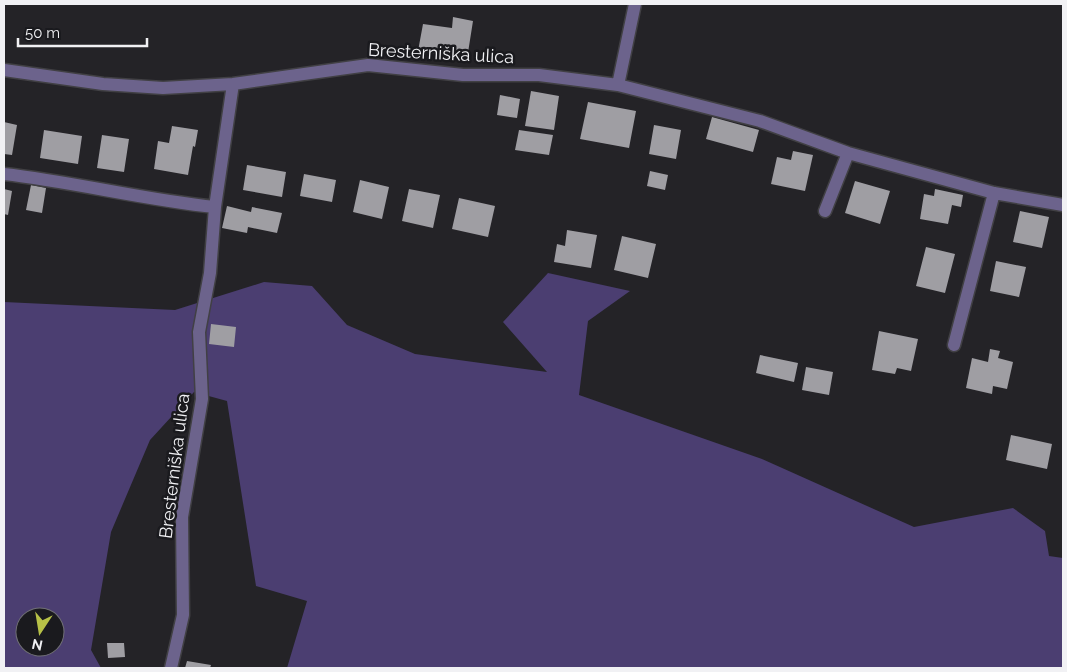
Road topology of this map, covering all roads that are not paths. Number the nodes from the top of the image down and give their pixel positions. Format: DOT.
graph roads {
  1 [pos="635,4"];
  2 [pos="4,70"];
  3 [pos="233,84"];
  4 [pos="618,85"];
  5 [pos="848,153"];
  6 [pos="4,174"];
  7 [pos="994,193"];
  8 [pos="1063,205"];
  9 [pos="215,207"];
  10 [pos="825,211"];
  11 [pos="954,345"];
  12 [pos="171,668"];
  1 -- 4 [label="street"];
  2 -- 3 [label="street, Bresterniška ulica"];
  3 -- 4 [label="street, Bresterniška ulica"];
  3 -- 9 [label="street, Bresterniška ulica"];
  4 -- 5 [label="street, Bresterniška ulica"];
  5 -- 7 [label="street, Bresterniška ulica"];
  5 -- 10 [label="street"];
  6 -- 9 [label="street"];
  7 -- 8 [label="street, Bresterniška ulica"];
  7 -- 11 [label="street"];
  9 -- 12 [label="street, Bresterniška ulica"];
}
